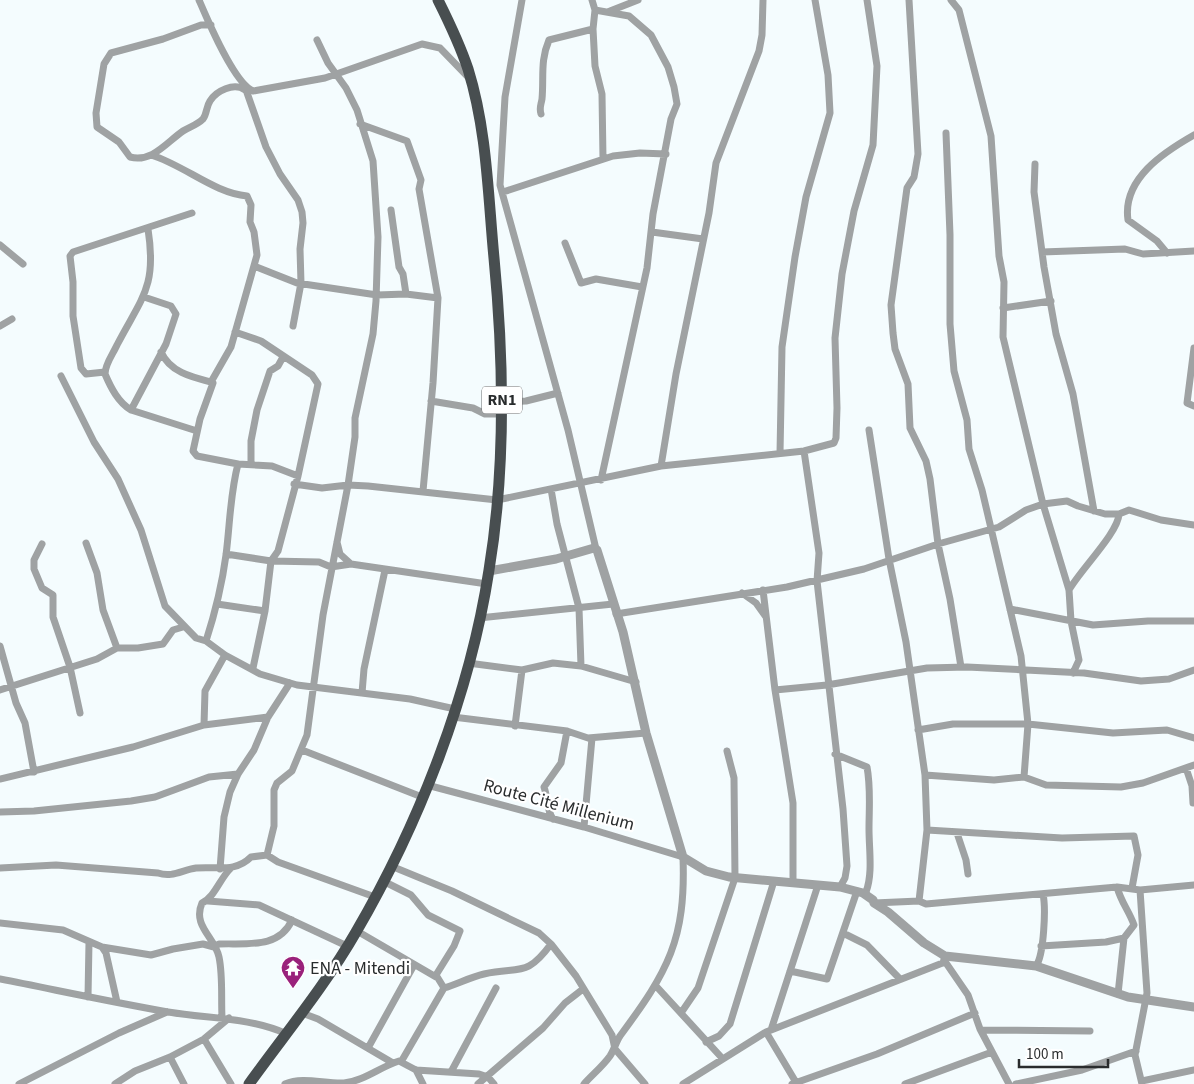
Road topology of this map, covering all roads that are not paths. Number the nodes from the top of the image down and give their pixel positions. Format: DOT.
graph roads {
  1 [pos="199,0"];
  2 [pos="438,0"];
  3 [pos="522,0"];
  4 [pos="592,0"];
  5 [pos="638,0"];
  6 [pos="763,0"];
  7 [pos="815,0"];
  8 [pos="867,0"];
  9 [pos="909,0"];
  10 [pos="951,0"];
  11 [pos="595,10"];
  12 [pos="609,11"];
  13 [pos="211,25"];
  14 [pos="593,29"];
  15 [pos="317,40"];
  16 [pos="335,75"];
  17 [pos="470,80"];
  18 [pos="245,88"];
  19 [pos="541,114"];
  20 [pos="360,124"];
  21 [pos="946,133"];
  22 [pos="1194,134"];
  23 [pos="165,146"];
  24 [pos="666,154"];
  25 [pos="151,155"];
  26 [pos="166,159"];
  27 [pos="603,159"];
  28 [pos="1035,164"];
  29 [pos="497,187"];
  30 [pos="391,210"];
  31 [pos="192,213"];
  32 [pos="148,229"];
  33 [pos="652,232"];
  34 [pos="704,239"];
  35 [pos="565,243"];
  36 [pos="0,245"];
  37 [pos="1194,251"];
  38 [pos="1042,252"];
  39 [pos="1167,253"];
  40 [pos="23,264"];
  41 [pos="254,266"];
  42 [pos="301,283"];
  43 [pos="642,287"];
  44 [pos="406,294"];
  45 [pos="377,295"];
  46 [pos="144,297"];
  47 [pos="438,298"];
  48 [pos="1051,301"];
  49 [pos="1003,308"];
  50 [pos="12,319"];
  51 [pos="0,326"];
  52 [pos="293,326"];
  53 [pos="235,332"];
  54 [pos="1194,348"];
  55 [pos="161,352"];
  56 [pos="283,357"];
  57 [pos="105,372"];
  58 [pos="61,376"];
  59 [pos="211,382"];
  60 [pos="558,393"];
  61 [pos="431,401"];
  62 [pos="1194,406"];
  63 [pos="502,408"];
  64 [pos="131,410"];
  65 [pos="869,430"];
  66 [pos="197,431"];
  67 [pos="804,450"];
  68 [pos="780,453"];
  69 [pos="238,464"];
  70 [pos="251,464"];
  71 [pos="661,466"];
  72 [pos="298,476"];
  73 [pos="601,480"];
  74 [pos="294,484"];
  75 [pos="580,484"];
  76 [pos="348,485"];
  77 [pos="551,489"];
  78 [pos="423,491"];
  79 [pos="497,500"];
  80 [pos="1043,504"];
  81 [pos="1094,511"];
  82 [pos="1119,514"];
  83 [pos="1194,525"];
  84 [pos="990,530"];
  85 [pos="336,537"];
  86 [pos="86,543"];
  87 [pos="42,544"];
  88 [pos="938,544"];
  89 [pos="596,549"];
  90 [pos="226,554"];
  91 [pos="566,556"];
  92 [pos="889,559"];
  93 [pos="271,560"];
  94 [pos="351,564"];
  95 [pos="331,567"];
  96 [pos="386,570"];
  97 [pos="489,570"];
  98 [pos="817,581"];
  99 [pos="487,584"];
  100 [pos="762,590"];
  101 [pos="1069,590"];
  102 [pos="742,593"];
  103 [pos="218,604"];
  104 [pos="614,604"];
  105 [pos="578,608"];
  106 [pos="1010,609"];
  107 [pos="265,611"];
  108 [pos="616,614"];
  109 [pos="479,618"];
  110 [pos="767,618"];
  111 [pos="1071,621"];
  112 [pos="1194,621"];
  113 [pos="183,627"];
  114 [pos="206,641"];
  115 [pos="0,646"];
  116 [pos="118,648"];
  117 [pos="225,655"];
  118 [pos="468,663"];
  119 [pos="581,666"];
  120 [pos="961,667"];
  121 [pos="70,668"];
  122 [pos="253,668"];
  123 [pos="522,670"];
  124 [pos="1022,670"];
  125 [pos="1194,670"];
  126 [pos="910,672"];
  127 [pos="1073,673"];
  128 [pos="636,682"];
  129 [pos="290,683"];
  130 [pos="11,685"];
  131 [pos="827,685"];
  132 [pos="313,688"];
  133 [pos="0,690"];
  134 [pos="775,690"];
  135 [pos="362,693"];
  136 [pos="80,712"];
  137 [pos="454,713"];
  138 [pos="268,716"];
  139 [pos="1028,724"];
  140 [pos="204,725"];
  141 [pos="515,726"];
  142 [pos="918,730"];
  143 [pos="567,731"];
  144 [pos="646,733"];
  145 [pos="592,738"];
  146 [pos="1194,738"];
  147 [pos="302,750"];
  148 [pos="727,751"];
  149 [pos="835,754"];
  150 [pos="1190,767"];
  151 [pos="34,772"];
  152 [pos="238,774"];
  153 [pos="925,776"];
  154 [pos="1024,777"];
  155 [pos="0,779"];
  156 [pos="426,785"];
  157 [pos="422,797"];
  158 [pos="1192,803"];
  159 [pos="0,812"];
  160 [pos="552,818"];
  161 [pos="584,827"];
  162 [pos="927,830"];
  163 [pos="957,833"];
  164 [pos="267,855"];
  165 [pos="683,857"];
  166 [pos="391,866"];
  167 [pos="0,868"];
  168 [pos="231,868"];
  169 [pos="220,869"];
  170 [pos="968,874"];
  171 [pos="734,878"];
  172 [pos="383,881"];
  173 [pos="774,881"];
  174 [pos="794,883"];
  175 [pos="818,885"];
  176 [pos="1194,886"];
  177 [pos="840,887"];
  178 [pos="1117,887"];
  179 [pos="1132,888"];
  180 [pos="1140,890"];
  181 [pos="860,892"];
  182 [pos="1043,894"];
  183 [pos="375,897"];
  184 [pos="208,901"];
  185 [pos="919,901"];
  186 [pos="874,903"];
  187 [pos="292,920"];
  188 [pos="0,923"];
  189 [pos="357,931"];
  190 [pos="843,932"];
  191 [pos="1124,938"];
  192 [pos="89,942"];
  193 [pos="551,944"];
  194 [pos="347,946"];
  195 [pos="1041,946"];
  196 [pos="102,947"];
  197 [pos="214,947"];
  198 [pos="945,958"];
  199 [pos="414,965"];
  200 [pos="1036,966"];
  201 [pos="790,971"];
  202 [pos="436,977"];
  203 [pos="0,979"];
  204 [pos="900,979"];
  205 [pos="656,986"];
  206 [pos="444,988"];
  207 [pos="496,988"];
  208 [pos="583,989"];
  209 [pos="1118,994"];
  210 [pos="88,997"];
  211 [pos="1146,1001"];
  212 [pos="117,1002"];
  213 [pos="1194,1007"];
  214 [pos="168,1012"];
  215 [pos="302,1012"];
  216 [pos="681,1013"];
  217 [pos="975,1013"];
  218 [pos="225,1018"];
  219 [pos="982,1030"];
  220 [pos="1090,1030"];
  221 [pos="768,1031"];
  222 [pos="287,1034"];
  223 [pos="204,1039"];
  224 [pos="706,1042"];
  225 [pos="614,1047"];
  226 [pos="368,1048"];
  227 [pos="1136,1051"];
  228 [pos="992,1052"];
  229 [pos="170,1058"];
  230 [pos="722,1058"];
  231 [pos="401,1062"];
  232 [pos="393,1063"];
  233 [pos="416,1070"];
  234 [pos="1194,1070"];
  235 [pos="450,1072"];
  236 [pos="488,1076"];
  237 [pos="1142,1082"];
  238 [pos="795,1083"];
  239 [pos="20,1084"];
  240 [pos="115,1084"];
  241 [pos="184,1084"];
  242 [pos="231,1084"];
  243 [pos="249,1084"];
  244 [pos="285,1084"];
  245 [pos="423,1084"];
  246 [pos="478,1084"];
  247 [pos="494,1084"];
  248 [pos="584,1084"];
  249 [pos="646,1084"];
  250 [pos="683,1084"];
  251 [pos="905,1084"];
  252 [pos="1009,1084"];
  253 [pos="1016,1084"];
  1 -- 13 [label="street"];
  2 -- 17 [label="highway, RN1"];
  3 -- 29 [label="street"];
  4 -- 11 [label="street"];
  5 -- 12 [label="street"];
  6 -- 34 [label="street"];
  7 -- 68 [label="street"];
  8 -- 67 [label="street"];
  9 -- 88 [label="street"];
  10 -- 49 [label="street"];
  11 -- 12 [label="street"];
  11 -- 14 [label="street"];
  12 -- 24 [label="street"];
  13 -- 18 [label="street"];
  13 -- 25 [label="street"];
  14 -- 19 [label="street"];
  14 -- 27 [label="street"];
  15 -- 16 [label="street"];
  16 -- 17 [label="street"];
  16 -- 18 [label="street"];
  16 -- 20 [label="street"];
  17 -- 29 [label="highway, RN1"];
  18 -- 23 [label="street"];
  18 -- 42 [label="street"];
  20 -- 45 [label="street"];
  20 -- 47 [label="street"];
  21 -- 84 [label="street"];
  22 -- 39 [label="street"];
  23 -- 25 [label="street"];
  23 -- 26 [label="street"];
  24 -- 27 [label="street"];
  24 -- 33 [label="street"];
  25 -- 26 [label="street"];
  26 -- 41 [label="street"];
  27 -- 29 [label="street"];
  28 -- 38 [label="street"];
  29 -- 60 [label="street"];
  29 -- 63 [label="highway, RN1"];
  30 -- 44 [label="street"];
  31 -- 32 [label="street"];
  32 -- 46 [label="street"];
  32 -- 57 [label="street"];
  33 -- 34 [label="street"];
  33 -- 43 [label="street"];
  34 -- 71 [label="street"];
  35 -- 43 [label="street"];
  36 -- 40 [label="street"];
  37 -- 39 [label="street"];
  38 -- 39 [label="street"];
  38 -- 48 [label="street"];
  41 -- 42 [label="street"];
  41 -- 53 [label="street"];
  42 -- 45 [label="street"];
  42 -- 52 [label="street"];
  43 -- 73 [label="street"];
  44 -- 45 [label="street"];
  44 -- 47 [label="street"];
  45 -- 76 [label="street"];
  46 -- 55 [label="street"];
  46 -- 57 [label="street"];
  47 -- 61 [label="street"];
  48 -- 49 [label="street"];
  48 -- 81 [label="street"];
  49 -- 80 [label="street"];
  50 -- 51 [label="street"];
  53 -- 56 [label="street"];
  53 -- 59 [label="street"];
  54 -- 62 [label="street"];
  55 -- 59 [label="street"];
  55 -- 64 [label="street"];
  56 -- 70 [label="street"];
  56 -- 72 [label="street"];
  57 -- 64 [label="street"];
  58 -- 113 [label="street"];
  59 -- 66 [label="street"];
  60 -- 63 [label="street"];
  60 -- 75 [label="street"];
  61 -- 63 [label="street"];
  61 -- 78 [label="street"];
  63 -- 79 [label="highway, RN1"];
  64 -- 66 [label="street"];
  65 -- 92 [label="street"];
  66 -- 69 [label="street"];
  67 -- 68 [label="street"];
  67 -- 98 [label="street"];
  68 -- 71 [label="street"];
  69 -- 70 [label="street"];
  69 -- 90 [label="street"];
  70 -- 72 [label="street"];
  71 -- 73 [label="street"];
  72 -- 74 [label="street"];
  73 -- 75 [label="street"];
  74 -- 76 [label="street"];
  74 -- 93 [label="street"];
  75 -- 77 [label="street"];
  75 -- 89 [label="street"];
  76 -- 78 [label="street"];
  76 -- 85 [label="street"];
  77 -- 79 [label="street"];
  77 -- 91 [label="street"];
  78 -- 79 [label="street"];
  79 -- 97 [label="highway, RN1"];
  80 -- 81 [label="street"];
  80 -- 84 [label="street"];
  80 -- 101 [label="street"];
  81 -- 82 [label="street"];
  82 -- 83 [label="street"];
  82 -- 101 [label="street"];
  84 -- 88 [label="street"];
  84 -- 106 [label="street"];
  85 -- 94 [label="street"];
  85 -- 95 [label="street"];
  86 -- 116 [label="street"];
  87 -- 121 [label="street"];
  88 -- 92 [label="street"];
  88 -- 120 [label="street"];
  89 -- 91 [label="street"];
  89 -- 104 [label="street"];
  90 -- 93 [label="street"];
  90 -- 103 [label="street"];
  91 -- 97 [label="street"];
  91 -- 105 [label="street"];
  92 -- 98 [label="street"];
  92 -- 126 [label="street"];
  93 -- 95 [label="street"];
  93 -- 107 [label="street"];
  94 -- 95 [label="street"];
  94 -- 96 [label="street"];
  95 -- 132 [label="street"];
  96 -- 99 [label="street"];
  96 -- 135 [label="street"];
  97 -- 99 [label="highway, RN1"];
  98 -- 100 [label="street"];
  98 -- 131 [label="street"];
  99 -- 109 [label="highway, RN1"];
  100 -- 102 [label="street"];
  100 -- 110 [label="street"];
  101 -- 111 [label="street"];
  102 -- 108 [label="street"];
  102 -- 110 [label="street"];
  103 -- 107 [label="street"];
  103 -- 114 [label="street"];
  104 -- 105 [label="street"];
  104 -- 108 [label="street"];
  105 -- 109 [label="street"];
  105 -- 119 [label="street"];
  106 -- 111 [label="street"];
  106 -- 124 [label="street"];
  107 -- 122 [label="street"];
  108 -- 128 [label="street"];
  109 -- 118 [label="highway, RN1"];
  110 -- 134 [label="street"];
  111 -- 112 [label="street"];
  111 -- 127 [label="street"];
  113 -- 114 [label="street"];
  113 -- 116 [label="street"];
  114 -- 117 [label="street"];
  115 -- 130 [label="street"];
  116 -- 121 [label="street"];
  117 -- 122 [label="street"];
  117 -- 140 [label="street"];
  118 -- 123 [label="street"];
  118 -- 137 [label="highway, RN1"];
  119 -- 123 [label="street"];
  119 -- 128 [label="street"];
  120 -- 124 [label="street"];
  120 -- 126 [label="street"];
  121 -- 130 [label="street"];
  121 -- 136 [label="street"];
  122 -- 129 [label="street"];
  123 -- 141 [label="street"];
  124 -- 127 [label="street"];
  124 -- 139 [label="street"];
  125 -- 127 [label="street"];
  126 -- 131 [label="street"];
  126 -- 142 [label="street"];
  128 -- 144 [label="street"];
  129 -- 132 [label="street"];
  129 -- 138 [label="street"];
  130 -- 133 [label="street"];
  130 -- 151 [label="street"];
  131 -- 134 [label="street"];
  131 -- 149 [label="street"];
  132 -- 135 [label="street"];
  132 -- 147 [label="street"];
  134 -- 174 [label="street"];
  135 -- 137 [label="street"];
  137 -- 141 [label="street"];
  137 -- 156 [label="highway, RN1"];
  138 -- 140 [label="street"];
  138 -- 152 [label="street"];
  139 -- 142 [label="street"];
  139 -- 146 [label="street"];
  139 -- 154 [label="street"];
  140 -- 151 [label="street"];
  141 -- 143 [label="street"];
  142 -- 153 [label="street"];
  143 -- 145 [label="street"];
  143 -- 160 [label="street"];
  144 -- 145 [label="street"];
  144 -- 165 [label="street"];
  145 -- 161 [label="street"];
  147 -- 157 [label="street"];
  147 -- 164 [label="street"];
  148 -- 171 [label="street"];
  149 -- 177 [label="street"];
  149 -- 181 [label="street"];
  150 -- 154 [label="street"];
  150 -- 158 [label="street"];
  151 -- 155 [label="street"];
  152 -- 159 [label="street"];
  152 -- 169 [label="street"];
  153 -- 154 [label="street"];
  153 -- 162 [label="street"];
  156 -- 157 [label="highway, RN1"];
  156 -- 160 [label="street, Route Cité Millenium"];
  157 -- 166 [label="highway, RN1"];
  160 -- 161 [label="street, Route Cité Millenium"];
  161 -- 165 [label="street, Route Cité Millenium"];
  162 -- 163 [label="street"];
  162 -- 185 [label="street"];
  163 -- 170 [label="street"];
  163 -- 179 [label="street"];
  164 -- 168 [label="street"];
  164 -- 183 [label="street"];
  165 -- 171 [label="street"];
  165 -- 205 [label="street"];
  166 -- 172 [label="highway, RN1"];
  166 -- 193 [label="street"];
  167 -- 169 [label="street"];
  168 -- 169 [label="street"];
  168 -- 184 [label="street"];
  171 -- 173 [label="street"];
  171 -- 216 [label="street"];
  172 -- 183 [label="highway, RN1"];
  172 -- 202 [label="street"];
  173 -- 174 [label="street"];
  173 -- 224 [label="street"];
  174 -- 175 [label="street"];
  175 -- 177 [label="street"];
  175 -- 201 [label="street"];
  176 -- 180 [label="street"];
  177 -- 181 [label="street"];
  178 -- 179 [label="street"];
  178 -- 182 [label="street"];
  178 -- 191 [label="street"];
  179 -- 180 [label="street"];
  180 -- 211 [label="street"];
  181 -- 186 [label="street"];
  181 -- 190 [label="street"];
  182 -- 185 [label="street"];
  182 -- 195 [label="street"];
  183 -- 189 [label="highway, RN1"];
  184 -- 187 [label="street"];
  184 -- 197 [label="street"];
  185 -- 186 [label="street"];
  186 -- 198 [label="street"];
  187 -- 194 [label="street"];
  187 -- 197 [label="street"];
  188 -- 192 [label="street"];
  189 -- 194 [label="highway, RN1"];
  189 -- 199 [label="street"];
  190 -- 201 [label="street"];
  190 -- 204 [label="street"];
  191 -- 195 [label="street"];
  191 -- 209 [label="street"];
  192 -- 196 [label="street"];
  192 -- 210 [label="street"];
  193 -- 206 [label="street"];
  193 -- 208 [label="street"];
  194 -- 215 [label="highway, RN1"];
  195 -- 200 [label="street"];
  196 -- 197 [label="street"];
  196 -- 212 [label="street"];
  197 -- 218 [label="street"];
  198 -- 200 [label="street"];
  198 -- 204 [label="street"];
  198 -- 217 [label="street"];
  199 -- 202 [label="street"];
  199 -- 226 [label="street"];
  200 -- 209 [label="street"];
  201 -- 221 [label="street"];
  202 -- 206 [label="street"];
  203 -- 210 [label="street"];
  204 -- 221 [label="street"];
  205 -- 216 [label="street"];
  205 -- 225 [label="street"];
  206 -- 231 [label="street"];
  207 -- 235 [label="street"];
  208 -- 225 [label="street"];
  208 -- 236 [label="street"];
  209 -- 211 [label="street"];
  210 -- 212 [label="street"];
  211 -- 213 [label="street"];
  211 -- 227 [label="street"];
  212 -- 214 [label="street"];
  214 -- 218 [label="street"];
  214 -- 239 [label="street"];
  215 -- 222 [label="highway, RN1"];
  215 -- 226 [label="street"];
  216 -- 224 [label="street"];
  217 -- 219 [label="street"];
  217 -- 238 [label="street"];
  218 -- 222 [label="street"];
  218 -- 223 [label="street"];
  219 -- 220 [label="street"];
  219 -- 228 [label="street"];
  221 -- 230 [label="street"];
  221 -- 238 [label="street"];
  222 -- 243 [label="highway, RN1"];
  223 -- 229 [label="street"];
  223 -- 242 [label="street"];
  224 -- 230 [label="street"];
  225 -- 248 [label="street"];
  225 -- 249 [label="street"];
  226 -- 232 [label="street"];
  227 -- 237 [label="street"];
  227 -- 253 [label="street"];
  228 -- 251 [label="street"];
  228 -- 252 [label="street"];
  229 -- 240 [label="street"];
  229 -- 241 [label="street"];
  230 -- 250 [label="street"];
  231 -- 232 [label="street"];
  231 -- 233 [label="street"];
  232 -- 244 [label="street"];
  233 -- 235 [label="street"];
  233 -- 245 [label="street"];
  234 -- 237 [label="street"];
  235 -- 236 [label="street"];
  236 -- 246 [label="street"];
  236 -- 247 [label="street"];
}
